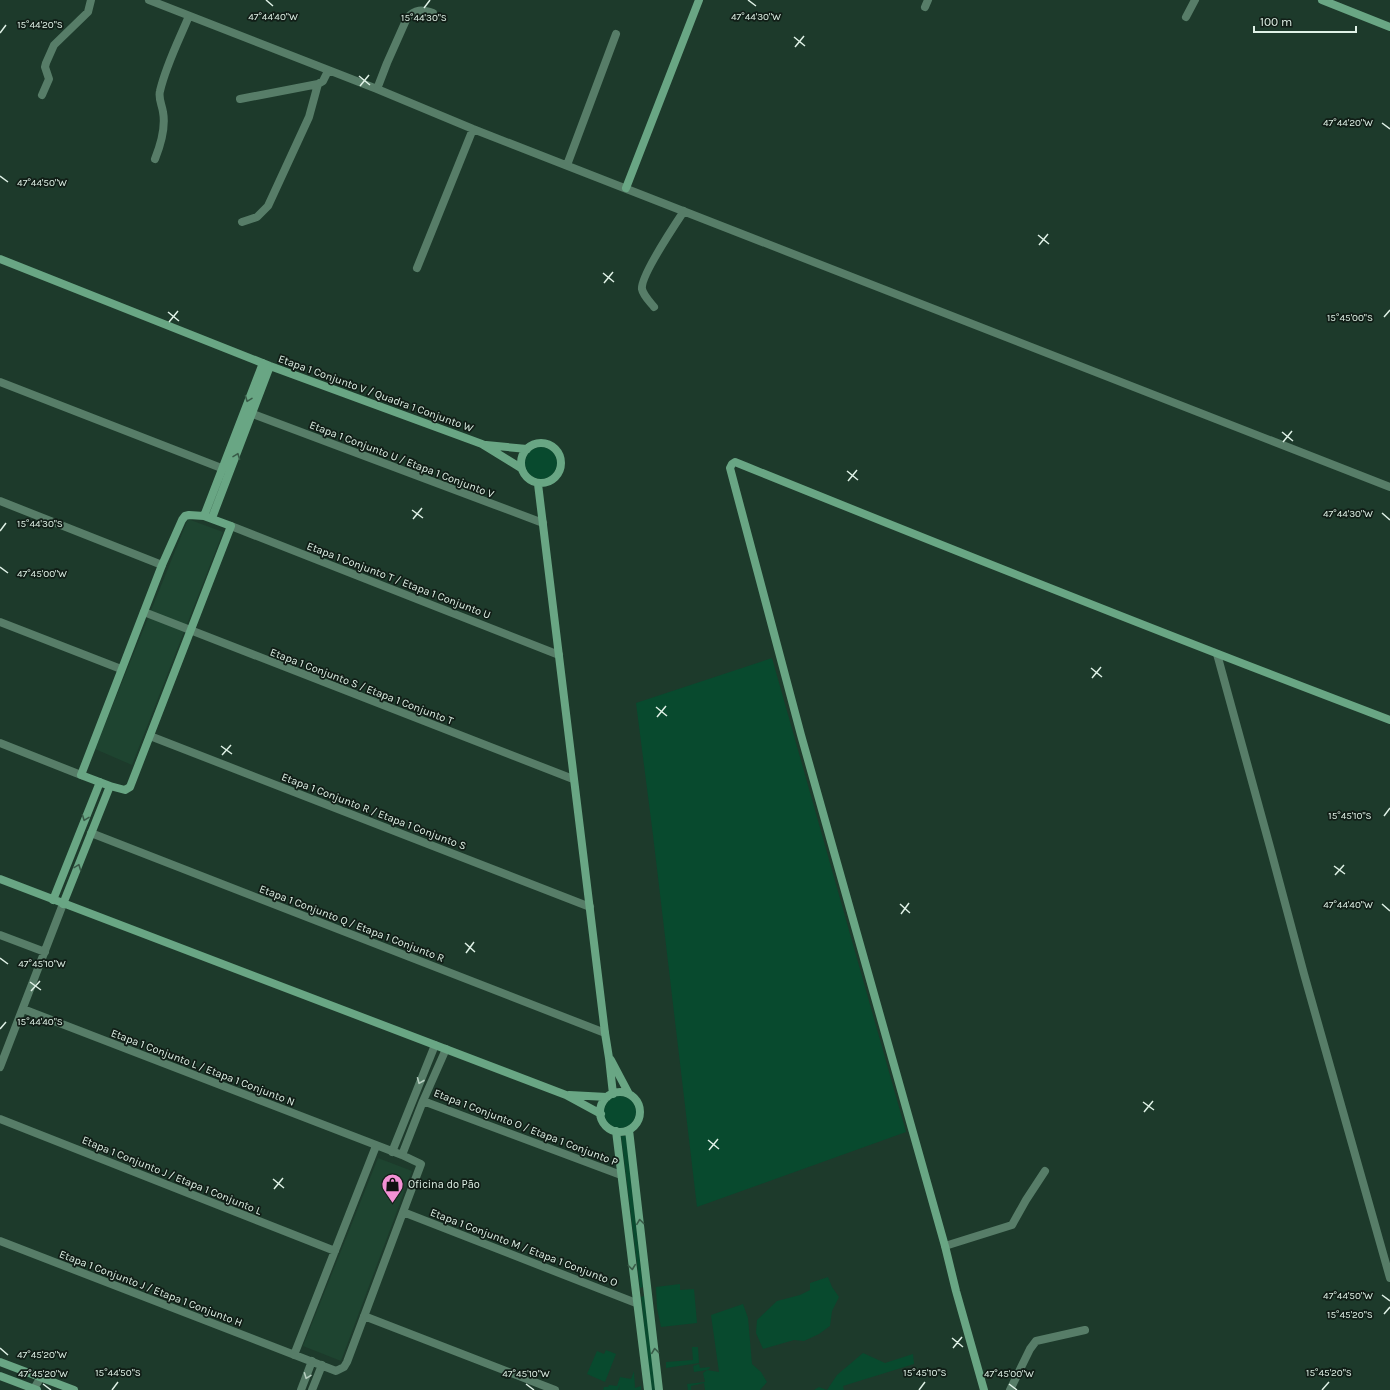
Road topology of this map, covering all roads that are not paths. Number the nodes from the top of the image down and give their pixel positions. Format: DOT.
graph roads {
  1 [pos="90,0"];
  2 [pos="149,0"];
  3 [pos="699,0"];
  4 [pos="1195,0"];
  5 [pos="1322,0"];
  6 [pos="433,13"];
  7 [pos="189,16"];
  8 [pos="1186,17"];
  9 [pos="1390,27"];
  10 [pos="616,34"];
  11 [pos="328,71"];
  12 [pos="318,84"];
  13 [pos="377,89"];
  14 [pos="42,95"];
  15 [pos="240,98"];
  16 [pos="473,129"];
  17 [pos="155,160"];
  18 [pos="567,165"];
  19 [pos="626,188"];
  20 [pos="684,211"];
  21 [pos="242,222"];
  22 [pos="0,260"];
  23 [pos="417,268"];
  24 [pos="654,307"];
  25 [pos="267,365"];
  26 [pos="0,382"];
  27 [pos="253,414"];
  28 [pos="482,444"];
  29 [pos="527,449"];
  30 [pos="222,468"];
  31 [pos="521,468"];
  32 [pos="231,472"];
  33 [pos="538,484"];
  34 [pos="1390,487"];
  35 [pos="0,500"];
  36 [pos="208,517"];
  37 [pos="543,524"];
  38 [pos="231,526"];
  39 [pos="162,564"];
  40 [pos="144,612"];
  41 [pos="0,622"];
  42 [pos="191,632"];
  43 [pos="1217,654"];
  44 [pos="559,655"];
  45 [pos="121,669"];
  46 [pos="1390,720"];
  47 [pos="150,736"];
  48 [pos="0,744"];
  49 [pos="81,775"];
  50 [pos="573,779"];
  51 [pos="100,782"];
  52 [pos="110,786"];
  53 [pos="91,833"];
  54 [pos="0,879"];
  55 [pos="54,900"];
  56 [pos="63,904"];
  57 [pos="590,907"];
  58 [pos="0,935"];
  59 [pos="45,952"];
  60 [pos="23,1009"];
  61 [pos="605,1033"];
  62 [pos="435,1045"];
  63 [pos="446,1049"];
  64 [pos="2,1058"];
  65 [pos="609,1058"];
  66 [pos="0,1067"];
  67 [pos="629,1094"];
  68 [pos="566,1095"];
  69 [pos="610,1095"];
  70 [pos="423,1101"];
  71 [pos="601,1114"];
  72 [pos="0,1119"];
  73 [pos="629,1130"];
  74 [pos="616,1131"];
  75 [pos="376,1146"];
  76 [pos="392,1152"];
  77 [pos="402,1155"];
  78 [pos="1045,1171"];
  79 [pos="621,1175"];
  80 [pos="403,1212"];
  81 [pos="0,1241"];
  82 [pos="945,1246"];
  83 [pos="335,1251"];
  84 [pos="1390,1278"];
  85 [pos="648,1291"];
  86 [pos="635,1292"];
  87 [pos="636,1302"];
  88 [pos="364,1316"];
  89 [pos="1085,1330"];
  90 [pos="294,1355"];
  91 [pos="312,1361"];
  92 [pos="0,1362"];
  93 [pos="322,1365"];
  94 [pos="0,1376"];
  95 [pos="41,1377"];
  96 [pos="35,1390"];
  97 [pos="74,1390"];
  98 [pos="301,1390"];
  99 [pos="312,1390"];
  100 [pos="555,1390"];
  101 [pos="648,1390"];
  102 [pos="659,1390"];
  103 [pos="984,1390"];
  104 [pos="1010,1390"];
  1 -- 14 [label="street"];
  2 -- 7 [label="street"];
  3 -- 19 [label="street"];
  4 -- 8 [label="street"];
  5 -- 9 [label="street"];
  6 -- 13 [label="street"];
  7 -- 11 [label="street"];
  7 -- 17 [label="street"];
  10 -- 18 [label="street"];
  11 -- 12 [label="street"];
  11 -- 13 [label="street"];
  12 -- 15 [label="street"];
  12 -- 21 [label="street"];
  13 -- 16 [label="street"];
  16 -- 18 [label="street"];
  16 -- 23 [label="street"];
  18 -- 19 [label="street"];
  19 -- 20 [label="street"];
  20 -- 24 [label="street"];
  20 -- 34 [label="street"];
  22 -- 25 [label="street, Etapa 1 Conjunto V / Quadra 1 Conjunto W"];
  25 -- 27 [label="street"];
  25 -- 28 [label="street, Etapa 1 Conjunto V / Quadra 1 Conjunto W"];
  25 -- 30 [label="street, one-way"];
  26 -- 30 [label="street"];
  32 -- 27 [label="street, one-way"];
  27 -- 37 [label="street, Etapa 1 Conjunto U / Etapa 1 Conjunto V"];
  28 -- 29 [label="street"];
  28 -- 31 [label="street"];
  29 -- 31 [label="street"];
  29 -- 33 [label="street"];
  30 -- 32 [label="street"];
  30 -- 36 [label="street"];
  31 -- 33 [label="street"];
  32 -- 36 [label="street"];
  33 -- 37 [label="street"];
  35 -- 39 [label="street"];
  36 -- 38 [label="street"];
  36 -- 39 [label="street"];
  37 -- 44 [label="street"];
  38 -- 42 [label="street"];
  38 -- 44 [label="street, Etapa 1 Conjunto T / Etapa 1 Conjunto U"];
  39 -- 40 [label="street"];
  40 -- 42 [label="street, Etapa 1 Conjunto S / Etapa 1 Conjunto T"];
  40 -- 45 [label="street"];
  41 -- 45 [label="street"];
  42 -- 47 [label="street"];
  42 -- 50 [label="street, Etapa 1 Conjunto S / Etapa 1 Conjunto T"];
  43 -- 46 [label="street"];
  43 -- 82 [label="street"];
  43 -- 84 [label="street"];
  44 -- 50 [label="street"];
  45 -- 49 [label="street"];
  47 -- 52 [label="street"];
  47 -- 57 [label="street, Etapa 1 Conjunto R / Etapa 1 Conjunto S"];
  48 -- 49 [label="street"];
  49 -- 51 [label="street"];
  50 -- 57 [label="street"];
  51 -- 52 [label="street"];
  51 -- 55 [label="street, one-way"];
  52 -- 53 [label="street"];
  56 -- 53 [label="street, one-way"];
  53 -- 61 [label="street, Etapa 1 Conjunto Q / Etapa 1 Conjunto R"];
  54 -- 55 [label="street"];
  55 -- 56 [label="street"];
  56 -- 59 [label="street"];
  56 -- 62 [label="street"];
  57 -- 61 [label="street"];
  58 -- 59 [label="street"];
  59 -- 60 [label="street"];
  60 -- 64 [label="street"];
  60 -- 75 [label="street, Etapa 1 Conjunto L / Etapa 1 Conjunto N"];
  61 -- 65 [label="street"];
  62 -- 63 [label="street"];
  62 -- 76 [label="street, one-way"];
  63 -- 68 [label="street"];
  63 -- 70 [label="street"];
  64 -- 66 [label="street"];
  65 -- 67 [label="street"];
  65 -- 69 [label="street"];
  67 -- 69 [label="street"];
  67 -- 73 [label="street"];
  68 -- 69 [label="street"];
  68 -- 71 [label="street"];
  69 -- 71 [label="street"];
  70 -- 77 [label="street"];
  70 -- 79 [label="street, Etapa 1 Conjunto O / Etapa 1 Conjunto P"];
  71 -- 74 [label="street"];
  72 -- 83 [label="street, Etapa 1 Conjunto J / Etapa 1 Conjunto L"];
  73 -- 74 [label="street"];
  85 -- 73 [label="street, one-way"];
  74 -- 79 [label="street"];
  75 -- 76 [label="street, Etapa 1 Conjunto L / Etapa 1 Conjunto N"];
  75 -- 83 [label="street"];
  76 -- 77 [label="street, Etapa 1 Conjunto L / Etapa 1 Conjunto N"];
  77 -- 80 [label="street, Etapa 1 Conjunto L / Etapa 1 Conjunto N"];
  78 -- 82 [label="street"];
  79 -- 86 [label="street, one-way"];
  80 -- 87 [label="street, Etapa 1 Conjunto M / Etapa 1 Conjunto O"];
  80 -- 88 [label="street, Etapa 1 Conjunto J / Etapa 1 Conjunto H"];
  81 -- 90 [label="street, Etapa 1 Conjunto J / Etapa 1 Conjunto H"];
  82 -- 103 [label="street"];
  83 -- 90 [label="street"];
  85 -- 86 [label="street"];
  102 -- 85 [label="street, one-way"];
  86 -- 87 [label="street"];
  87 -- 101 [label="street"];
  88 -- 93 [label="street, Etapa 1 Conjunto J / Etapa 1 Conjunto H"];
  88 -- 100 [label="street"];
  89 -- 104 [label="street"];
  90 -- 91 [label="street, Etapa 1 Conjunto J / Etapa 1 Conjunto H"];
  91 -- 93 [label="street, Etapa 1 Conjunto J / Etapa 1 Conjunto H"];
  91 -- 98 [label="street, one-way"];
  92 -- 95 [label="street"];
  93 -- 99 [label="street"];
  94 -- 96 [label="street"];
  95 -- 96 [label="street"];
  95 -- 97 [label="street"];
}
